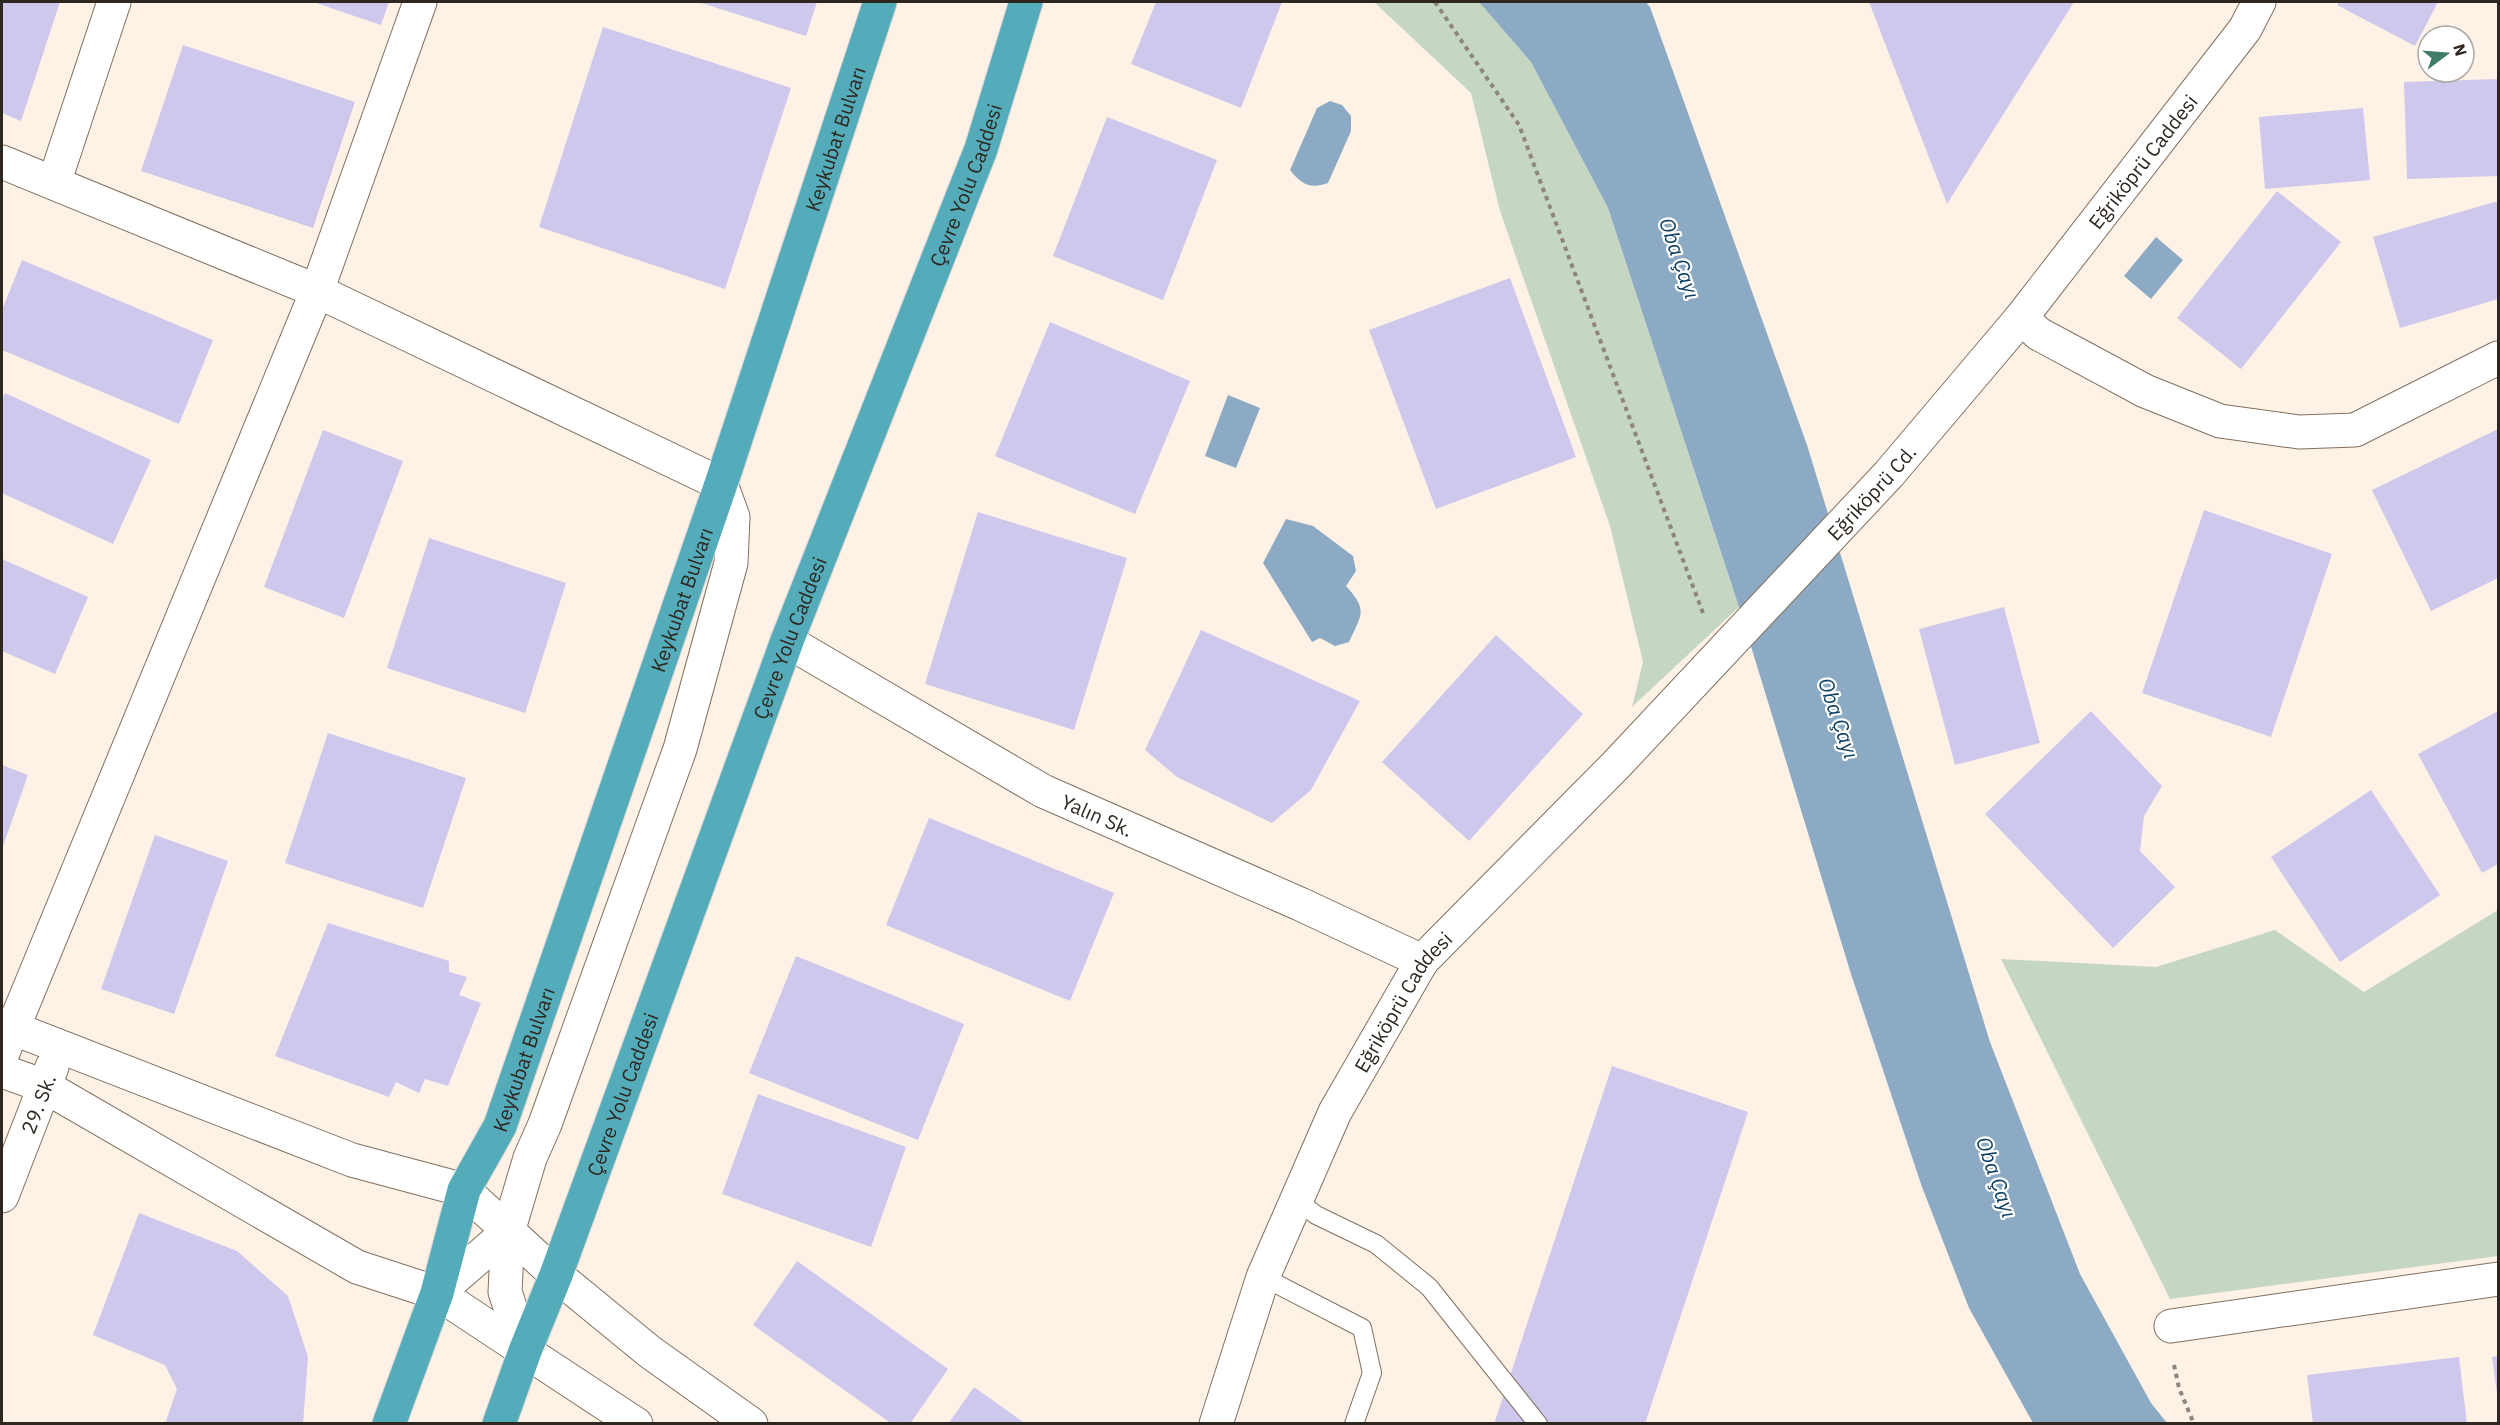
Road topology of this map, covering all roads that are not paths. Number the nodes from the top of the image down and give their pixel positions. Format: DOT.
graph roads {
  1 [pos="114,2"];
  2 [pos="420,2"];
  3 [pos="880,2"];
  4 [pos="1026,2"];
  5 [pos="2259,2"];
  6 [pos="2,162"];
  7 [pos="54,183"];
  8 [pos="317,291"];
  9 [pos="2021,318"];
  10 [pos="2499,358"];
  11 [pos="721,484"];
  12 [pos="787,641"];
  13 [pos="1714,660"];
  14 [pos="1422,961"];
  15 [pos="5,1036"];
  16 [pos="60,1045"];
  17 [pos="2,1071"];
  18 [pos="44,1086"];
  19 [pos="464,1190"];
  20 [pos="2,1196"];
  21 [pos="1297,1200"];
  22 [pos="508,1232"];
  23 [pos="556,1275"];
  24 [pos="1263,1277"];
  25 [pos="2499,1280"];
  26 [pos="437,1293"];
  27 [pos="2171,1326"];
  28 [pos="525,1351"];
  29 [pos="389,1424"];
  30 [pos="499,1424"];
  31 [pos="636,1424"];
  32 [pos="751,1424"];
  33 [pos="1216,1424"];
  34 [pos="1354,1424"];
  35 [pos="1538,1424"];
  1 -- 7 [label="street"];
  2 -- 8 [label="street"];
  3 -- 11 [label="highway, Keykubat Bulvarı"];
  4 -- 12 [label="highway, Çevre Yolu Caddesi"];
  5 -- 9 [label="street, Eğriköprü Caddesi"];
  6 -- 7 [label="street"];
  7 -- 8 [label="street"];
  8 -- 11 [label="street"];
  8 -- 15 [label="street"];
  9 -- 10 [label="street"];
  9 -- 13 [label="street, Eğriköprü Cd."];
  11 -- 19 [label="highway, Keykubat Bulvarı"];
  11 -- 22 [label="street"];
  12 -- 14 [label="street, Yalın Sk."];
  12 -- 23 [label="highway, Çevre Yolu Caddesi"];
  13 -- 14 [label="street, Eğriköprü Caddesi"];
  14 -- 21 [label="street, Eğriköprü Caddesi"];
  15 -- 16 [label="street"];
  16 -- 18 [label="street, 29. Sk."];
  16 -- 19 [label="street"];
  17 -- 18 [label="street"];
  18 -- 20 [label="street, 29. Sk."];
  18 -- 26 [label="street"];
  19 -- 22 [label="street"];
  19 -- 26 [label="highway, Keykubat Bulvarı"];
  21 -- 24 [label="street, Eğriköprü Caddesi"];
  21 -- 35 [label="lane"];
  22 -- 23 [label="street"];
  22 -- 26 [label="street"];
  22 -- 28 [label="street"];
  23 -- 28 [label="highway, Çevre Yolu Caddesi"];
  23 -- 32 [label="street"];
  24 -- 33 [label="street, Eğriköprü Caddesi"];
  24 -- 34 [label="lane"];
  25 -- 27 [label="street"];
  26 -- 28 [label="street"];
  26 -- 29 [label="highway, Keykubat Bulvarı"];
  28 -- 30 [label="highway, Çevre Yolu Caddesi"];
  28 -- 31 [label="street"];
}
